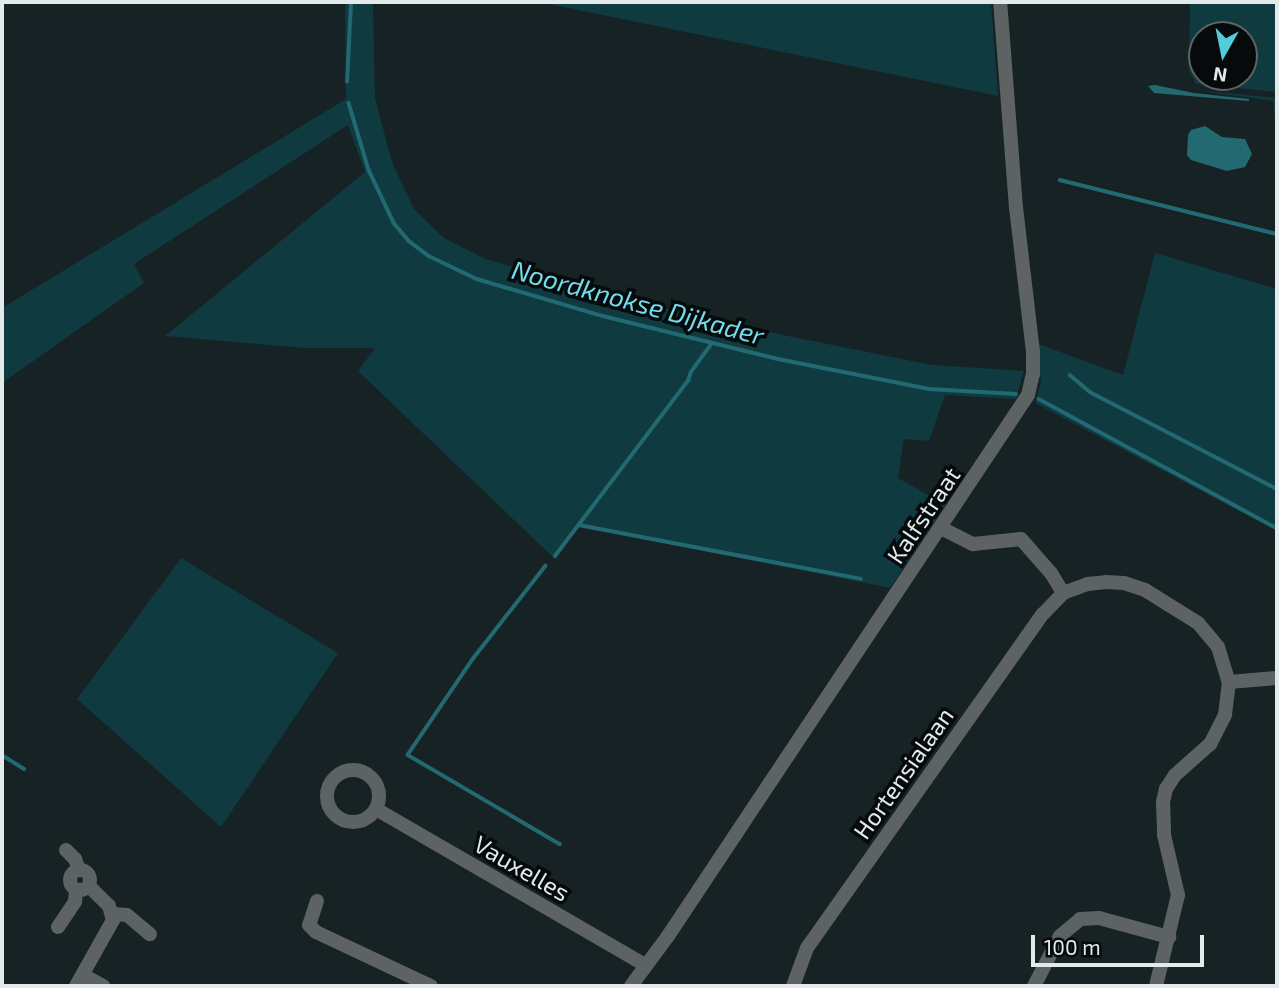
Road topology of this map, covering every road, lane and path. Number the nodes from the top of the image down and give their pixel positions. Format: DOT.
graph roads {
  1 [pos="1000,2"];
  2 [pos="941,528"];
  3 [pos="1063,593"];
  4 [pos="1277,678"];
  5 [pos="1229,682"];
  6 [pos="376,809"];
  7 [pos="66,850"];
  8 [pos="82,888"];
  9 [pos="317,901"];
  10 [pos="113,914"];
  11 [pos="58,927"];
  12 [pos="150,934"];
  13 [pos="1169,937"];
  14 [pos="645,965"];
  15 [pos="81,981"];
  16 [pos="103,986"];
  17 [pos="431,986"];
  18 [pos="631,986"];
  19 [pos="793,986"];
  20 [pos="1034,986"];
  21 [pos="1156,986"];
  1 -- 2 [label="street, Kalfstraat"];
  2 -- 3 [label="street"];
  2 -- 14 [label="street, Kalfstraat"];
  3 -- 5 [label="street"];
  3 -- 19 [label="street, Hortensialaan"];
  4 -- 5 [label="street"];
  5 -- 13 [label="street"];
  6 -- 14 [label="street, Vauxelles"];
  7 -- 8 [label="street"];
  8 -- 10 [label="street"];
  8 -- 11 [label="street"];
  9 -- 17 [label="street"];
  10 -- 12 [label="street"];
  10 -- 15 [label="street"];
  13 -- 20 [label="street"];
  13 -- 21 [label="street"];
  14 -- 18 [label="street, Kalfstraat"];
  15 -- 16 [label="street"];
}
